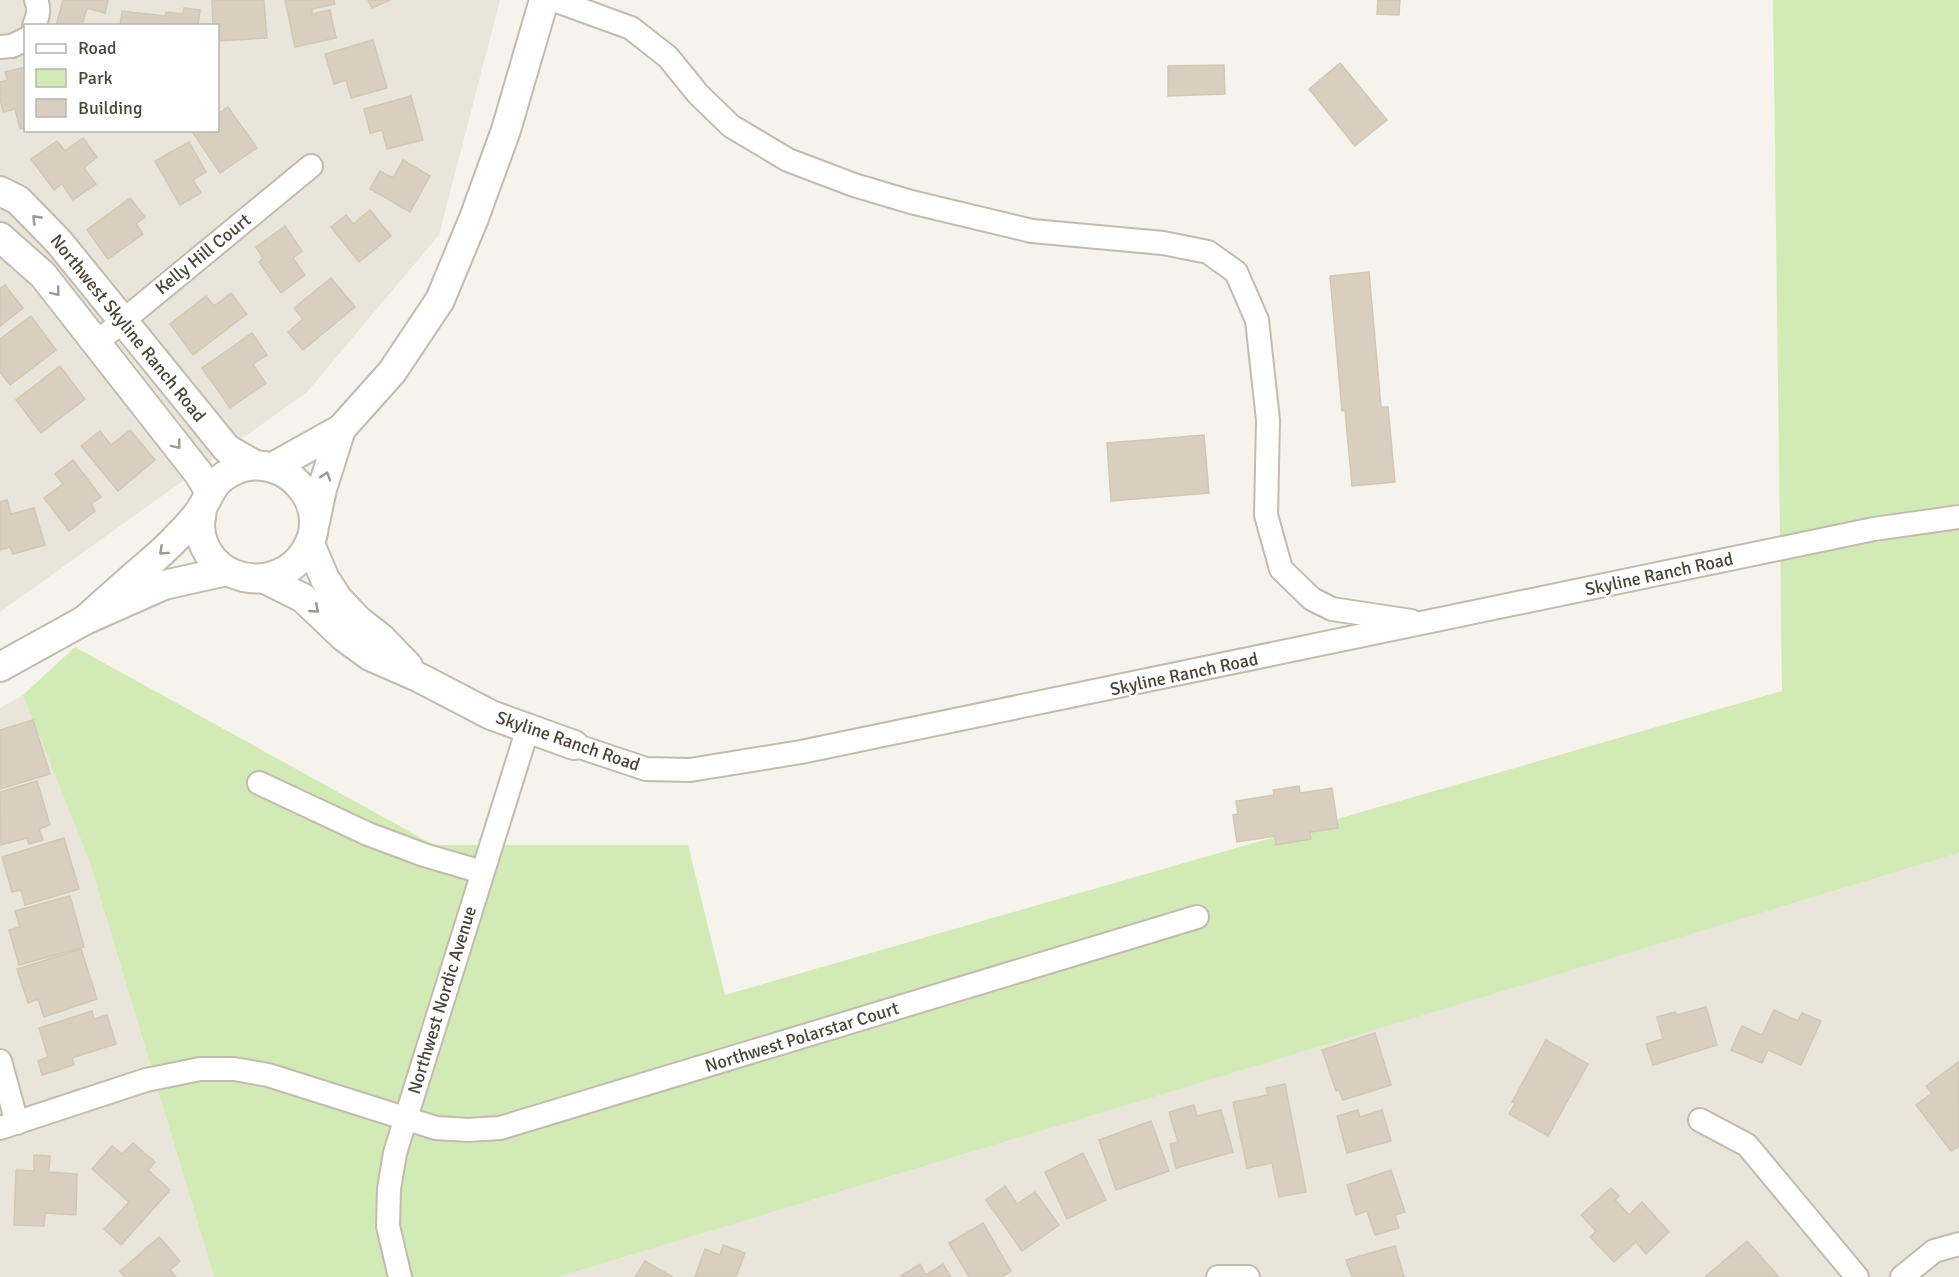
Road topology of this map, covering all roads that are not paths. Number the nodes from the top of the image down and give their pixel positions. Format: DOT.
graph roads {
  1 [pos="36,0"];
  2 [pos="544,0"];
  3 [pos="554,0"];
  4 [pos="35,24"];
  5 [pos="24,40"];
  6 [pos="0,47"];
  7 [pos="311,166"];
  8 [pos="0,191"];
  9 [pos="0,237"];
  10 [pos="123,320"];
  11 [pos="96,343"];
  12 [pos="341,429"];
  13 [pos="264,466"];
  14 [pos="206,499"];
  15 [pos="1959,517"];
  16 [pos="312,534"];
  17 [pos="227,571"];
  18 [pos="265,579"];
  19 [pos="85,620"];
  20 [pos="1425,623"];
  21 [pos="0,667"];
  22 [pos="420,678"];
  23 [pos="528,728"];
  24 [pos="574,745"];
  25 [pos="259,783"];
  26 [pos="482,872"];
  27 [pos="1197,917"];
  28 [pos="0,1061"];
  29 [pos="405,1118"];
  30 [pos="1700,1120"];
  31 [pos="8,1125"];
  32 [pos="1959,1244"];
  33 [pos="400,1277"];
  34 [pos="1218,1277"];
  35 [pos="1248,1277"];
  36 [pos="1857,1277"];
  37 [pos="1902,1277"];
  1 -- 4 [label="street"];
  2 -- 12 [label="street"];
  3 -- 20 [label="street"];
  5 -- 6 [label="street"];
  7 -- 10 [label="street, Kelly Hill Court"];
  10 -- 8 [label="street, Northwest Skyline Ranch Road, one-way"];
  9 -- 11 [label="street, Northwest Skyline Ranch Road, one-way"];
  10 -- 11 [label="street, Kelly Hill Court"];
  10 -- 13 [label="street, Northwest Skyline Ranch Road"];
  11 -- 14 [label="street, Northwest Skyline Ranch Road, one-way"];
  12 -- 13 [label="street"];
  16 -- 12 [label="street, one-way"];
  13 -- 14 [label="street"];
  13 -- 16 [label="street"];
  14 -- 17 [label="street"];
  14 -- 19 [label="street, one-way"];
  15 -- 20 [label="street, Skyline Ranch Road"];
  16 -- 18 [label="street"];
  16 -- 22 [label="street, Skyline Ranch Road"];
  17 -- 18 [label="street"];
  17 -- 19 [label="street"];
  18 -- 22 [label="street, Skyline Ranch Road, one-way"];
  19 -- 21 [label="street"];
  20 -- 24 [label="street, Skyline Ranch Road"];
  22 -- 23 [label="street, Skyline Ranch Road"];
  23 -- 24 [label="street, Skyline Ranch Road"];
  23 -- 26 [label="street, Northwest Nordic Avenue"];
  25 -- 26 [label="street"];
  26 -- 29 [label="street, Northwest Nordic Avenue"];
  27 -- 29 [label="street, Northwest Polarstar Court"];
  28 -- 31 [label="street"];
  29 -- 31 [label="street, Northwest Polarstar Court"];
  29 -- 33 [label="street, Northwest Nordic Avenue"];
  30 -- 36 [label="street"];
  32 -- 37 [label="street"];
  34 -- 35 [label="street"];
}
